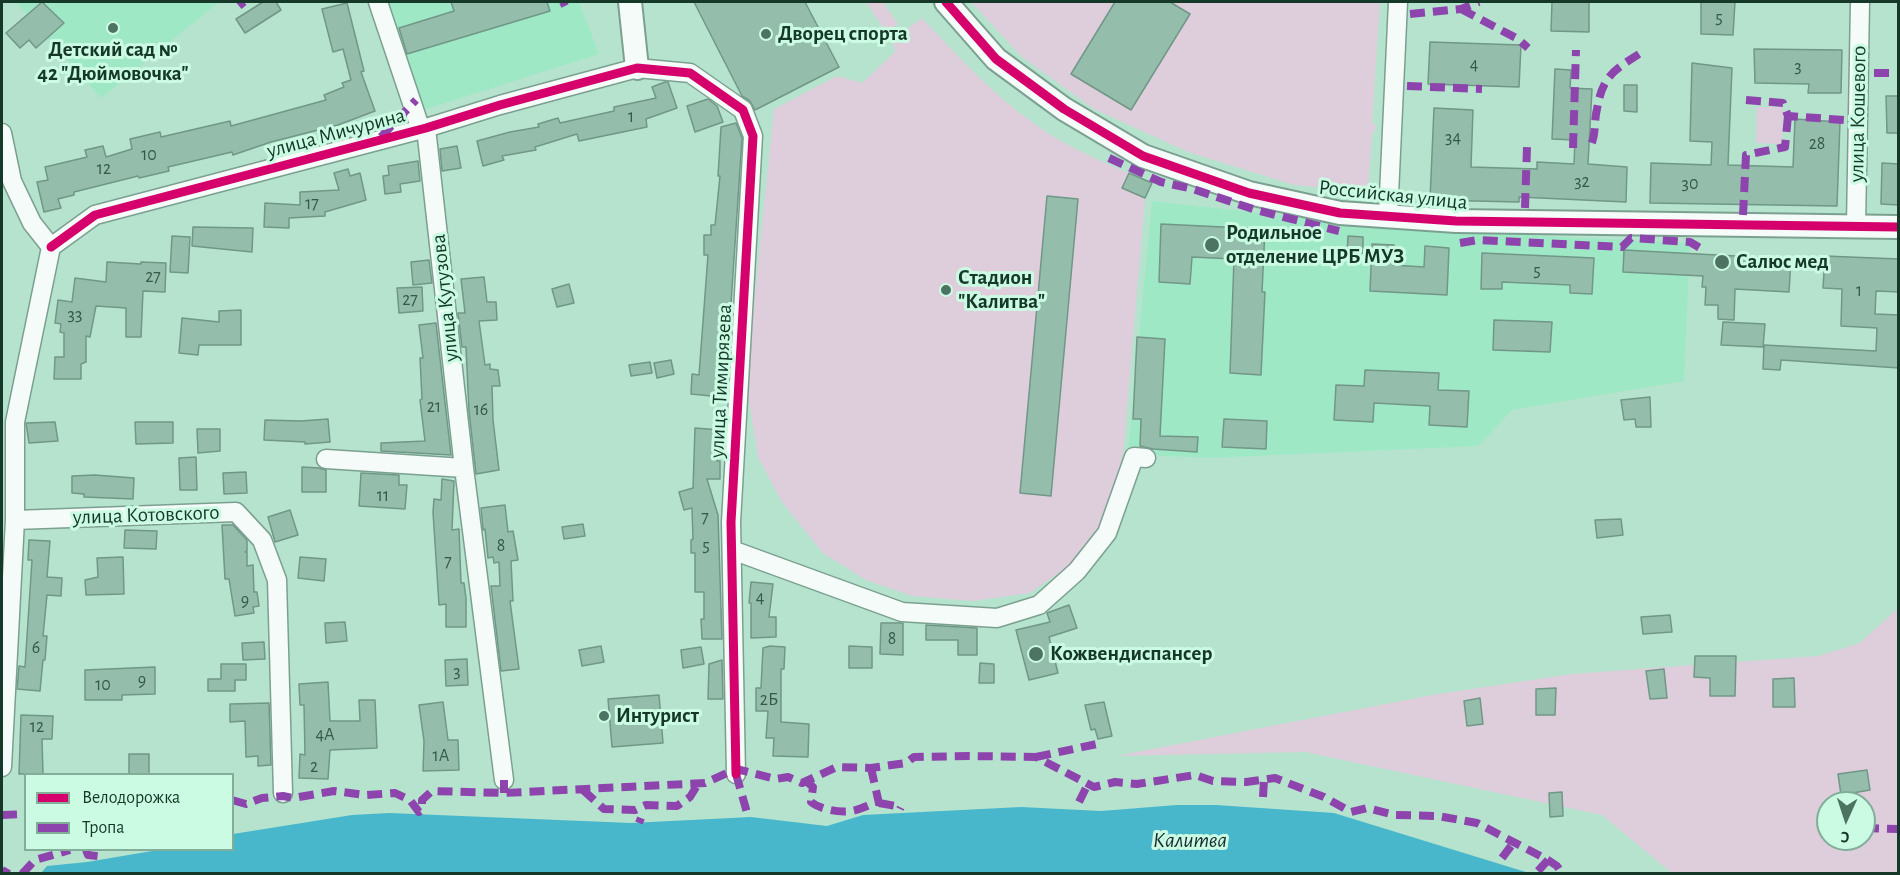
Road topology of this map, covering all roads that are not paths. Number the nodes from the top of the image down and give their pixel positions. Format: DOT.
graph roads {
  1 [pos="378,2"];
  2 [pos="630,2"];
  3 [pos="946,2"];
  4 [pos="1398,2"];
  5 [pos="1860,2"];
  6 [pos="636,68"];
  7 [pos="424,129"];
  8 [pos="2,133"];
  9 [pos="1388,216"];
  10 [pos="1857,226"];
  11 [pos="1899,227"];
  12 [pos="51,247"];
  13 [pos="8,424"];
  14 [pos="1146,458"];
  15 [pos="326,459"];
  16 [pos="464,468"];
  17 [pos="15,520"];
  18 [pos="732,549"];
  19 [pos="3,710"];
  20 [pos="2,766"];
  21 [pos="736,774"];
  22 [pos="504,780"];
  23 [pos="283,793"];
  1 -- 7 [label="street, улица Кутузова"];
  2 -- 6 [label="street"];
  3 -- 9 [label="street, Российская улица"];
  4 -- 9 [label="street"];
  5 -- 10 [label="street, улица Кошевого"];
  6 -- 7 [label="street, улица Мичурина"];
  6 -- 18 [label="street, улица Тимирязева"];
  7 -- 12 [label="street, улица Мичурина"];
  7 -- 16 [label="street, улица Кутузова"];
  8 -- 12 [label="street"];
  9 -- 10 [label="street, Российская улица"];
  10 -- 11 [label="street, Российская улица"];
  12 -- 13 [label="street"];
  13 -- 17 [label="street"];
  14 -- 18 [label="street"];
  15 -- 16 [label="street"];
  16 -- 22 [label="street, улица Кутузова"];
  17 -- 19 [label="street"];
  17 -- 23 [label="street, улица Котовского"];
  18 -- 21 [label="street, улица Тимирязева"];
  19 -- 20 [label="street"];
}
